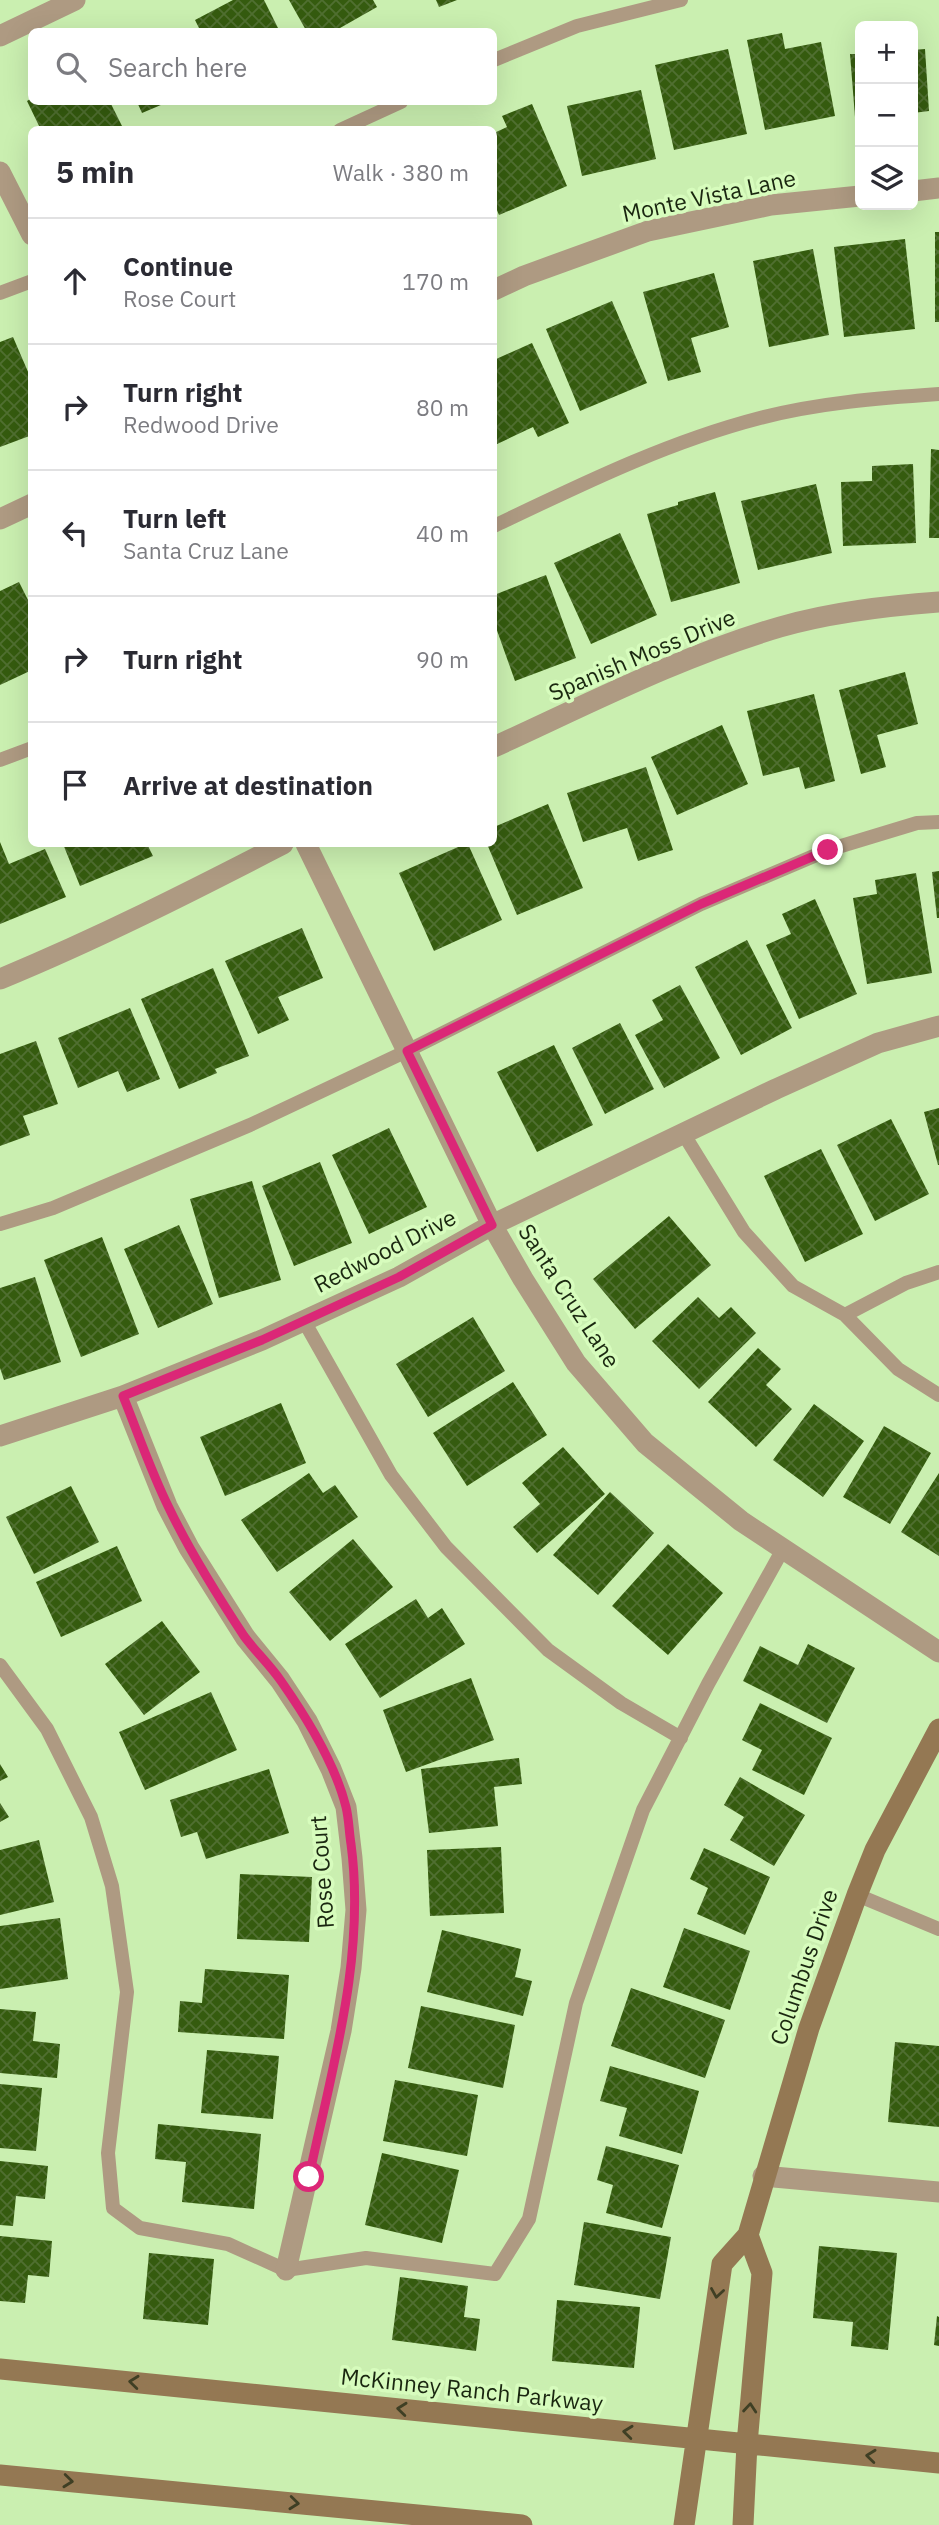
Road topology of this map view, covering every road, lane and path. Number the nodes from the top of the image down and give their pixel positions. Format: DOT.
graph roads {
  1 [pos="75,0"];
  2 [pos="681,0"];
  3 [pos="0,36"];
  4 [pos="497,60"];
  5 [pos="394,105"];
  6 [pos="349,126"];
  7 [pos="0,172"];
  8 [pos="939,188"];
  9 [pos="918,190"];
  10 [pos="855,197"];
  11 [pos="28,227"];
  12 [pos="28,282"];
  13 [pos="497,289"];
  14 [pos="0,293"];
  15 [pos="939,394"];
  16 [pos="28,506"];
  17 [pos="0,519"];
  18 [pos="497,525"];
  19 [pos="939,602"];
  20 [pos="497,746"];
  21 [pos="28,750"];
  22 [pos="0,760"];
  23 [pos="939,822"];
  24 [pos="278,847"];
  25 [pos="307,847"];
  26 [pos="0,979"];
  27 [pos="939,1026"];
  28 [pos="407,1051"];
  29 [pos="683,1133"];
  30 [pos="0,1224"];
  31 [pos="492,1225"];
  32 [pos="939,1272"];
  33 [pos="845,1315"];
  34 [pos="304,1321"];
  35 [pos="939,1395"];
  36 [pos="123,1396"];
  37 [pos="0,1436"];
  38 [pos="783,1549"];
  39 [pos="939,1652"];
  40 [pos="0,1665"];
  41 [pos="939,1729"];
  42 [pos="681,1738"];
  43 [pos="857,1895"];
  44 [pos="939,1929"];
  45 [pos="763,2176"];
  46 [pos="939,2192"];
  47 [pos="748,2235"];
  48 [pos="286,2270"];
  49 [pos="0,2369"];
  50 [pos="696,2439"];
  51 [pos="747,2444"];
  52 [pos="939,2463"];
  53 [pos="0,2474"];
  54 [pos="522,2525"];
  55 [pos="684,2525"];
  56 [pos="743,2525"];
  1 -- 3 [label="street"];
  2 -- 4 [label="lane"];
  5 -- 6 [label="lane"];
  7 -- 11 [label="street"];
  8 -- 9 [label="street"];
  10 -- 13 [label="street, Monte Vista Lane"];
  12 -- 14 [label="lane"];
  15 -- 18 [label="lane"];
  16 -- 17 [label="street"];
  19 -- 20 [label="street, Spanish Moss Drive"];
  21 -- 22 [label="lane"];
  23 -- 28 [label="lane"];
  24 -- 26 [label="street"];
  25 -- 28 [label="street, Santa Cruz Lane"];
  27 -- 29 [label="street, Redwood Drive"];
  28 -- 30 [label="lane"];
  28 -- 31 [label="street, Santa Cruz Lane"];
  29 -- 31 [label="street, Redwood Drive"];
  29 -- 33 [label="lane"];
  31 -- 34 [label="street, Redwood Drive"];
  31 -- 38 [label="street, Santa Cruz Lane"];
  32 -- 33 [label="lane"];
  33 -- 35 [label="lane"];
  34 -- 36 [label="street, Redwood Drive"];
  34 -- 42 [label="lane"];
  36 -- 37 [label="street, Redwood Drive"];
  36 -- 48 [label="street, Rose Court"];
  38 -- 39 [label="street, Santa Cruz Lane"];
  38 -- 42 [label="lane"];
  40 -- 48 [label="lane"];
  41 -- 43 [label="main road, Columbus Drive"];
  42 -- 48 [label="lane"];
  43 -- 44 [label="lane"];
  43 -- 45 [label="main road, Columbus Drive"];
  45 -- 46 [label="street"];
  45 -- 47 [label="main road, Columbus Drive"];
  47 -- 50 [label="main road, Columbus Drive, one-way"];
  51 -- 47 [label="main road, one-way"];
  50 -- 49 [label="main road, McKinney Ranch Parkway, one-way"];
  50 -- 51 [label="main road, McKinney Ranch Parkway"];
  50 -- 55 [label="main road, Columbus Drive"];
  52 -- 51 [label="main road, McKinney Ranch Parkway, one-way"];
  51 -- 56 [label="main road"];
  53 -- 54 [label="main road, one-way"];
}
